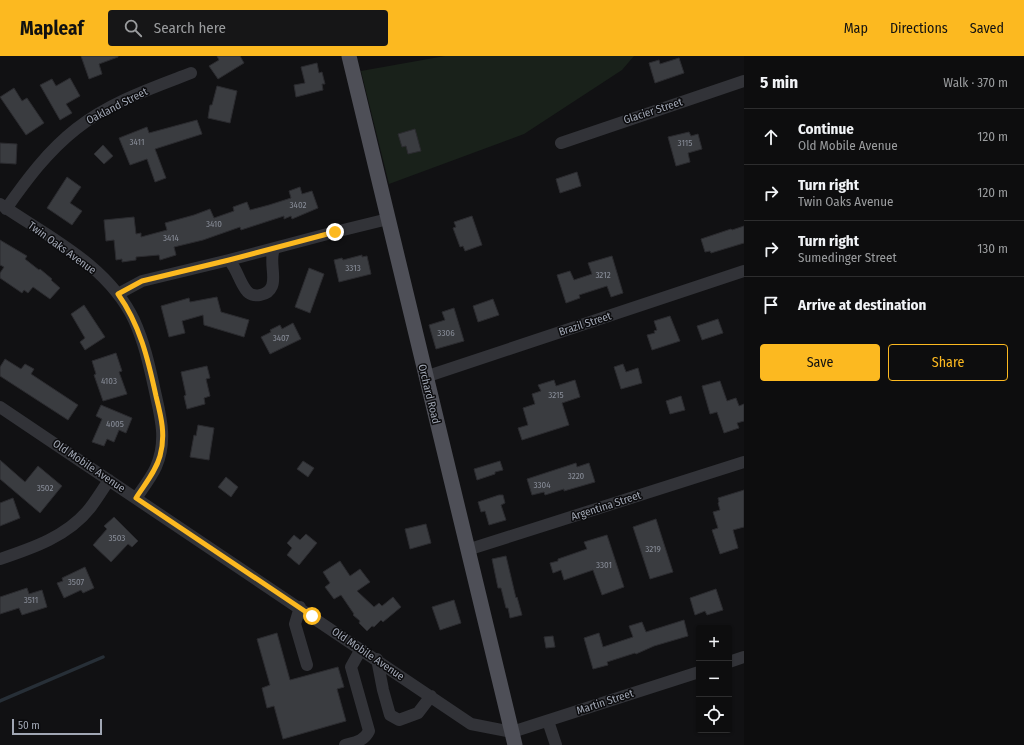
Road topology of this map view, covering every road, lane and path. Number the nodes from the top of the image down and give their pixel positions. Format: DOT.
graph roads {
  1 [pos="349,56"];
  2 [pos="191,73"];
  3 [pos="744,81"];
  4 [pos="562,142"];
  5 [pos="3,206"];
  6 [pos="388,220"];
  7 [pos="274,249"];
  8 [pos="229,260"];
  9 [pos="744,272"];
  10 [pos="118,294"];
  11 [pos="425,377"];
  12 [pos="0,407"];
  13 [pos="744,462"];
  14 [pos="109,480"];
  15 [pos="136,498"];
  16 [pos="467,550"];
  17 [pos="0,559"];
  18 [pos="300,608"];
  19 [pos="361,649"];
  20 [pos="744,657"];
  21 [pos="376,659"];
  22 [pos="732,661"];
  23 [pos="307,665"];
  24 [pos="696,673"];
  25 [pos="431,696"];
  26 [pos="548,721"];
  27 [pos="513,739"];
  28 [pos="345,745"];
  29 [pos="556,745"];
  1 -- 6 [label="main road, Orchard Road"];
  2 -- 5 [label="street, Oakland Street"];
  3 -- 4 [label="street, Glacier Street"];
  5 -- 10 [label="street, Twin Oaks Avenue"];
  6 -- 7 [label="street"];
  6 -- 11 [label="main road, Orchard Road"];
  7 -- 8 [label="street"];
  7 -- 8 [label="street"];
  8 -- 10 [label="street"];
  9 -- 11 [label="street, Brazil Street"];
  10 -- 15 [label="street, Twin Oaks Avenue"];
  11 -- 16 [label="main road, Orchard Road"];
  12 -- 14 [label="street, Old Mobile Avenue"];
  13 -- 16 [label="street, Argentina Street"];
  14 -- 15 [label="street, Old Mobile Avenue"];
  14 -- 17 [label="street"];
  15 -- 18 [label="street, Old Mobile Avenue"];
  16 -- 27 [label="main road, Orchard Road"];
  18 -- 19 [label="street, Old Mobile Avenue"];
  18 -- 23 [label="street"];
  19 -- 21 [label="street, Old Mobile Avenue"];
  19 -- 28 [label="street"];
  20 -- 22 [label="street"];
  21 -- 25 [label="street, Old Mobile Avenue"];
  21 -- 25 [label="street"];
  24 -- 26 [label="street, Martin Street"];
  25 -- 27 [label="street, Old Mobile Avenue"];
  26 -- 27 [label="street, Martin Street"];
  26 -- 29 [label="street"];
}
